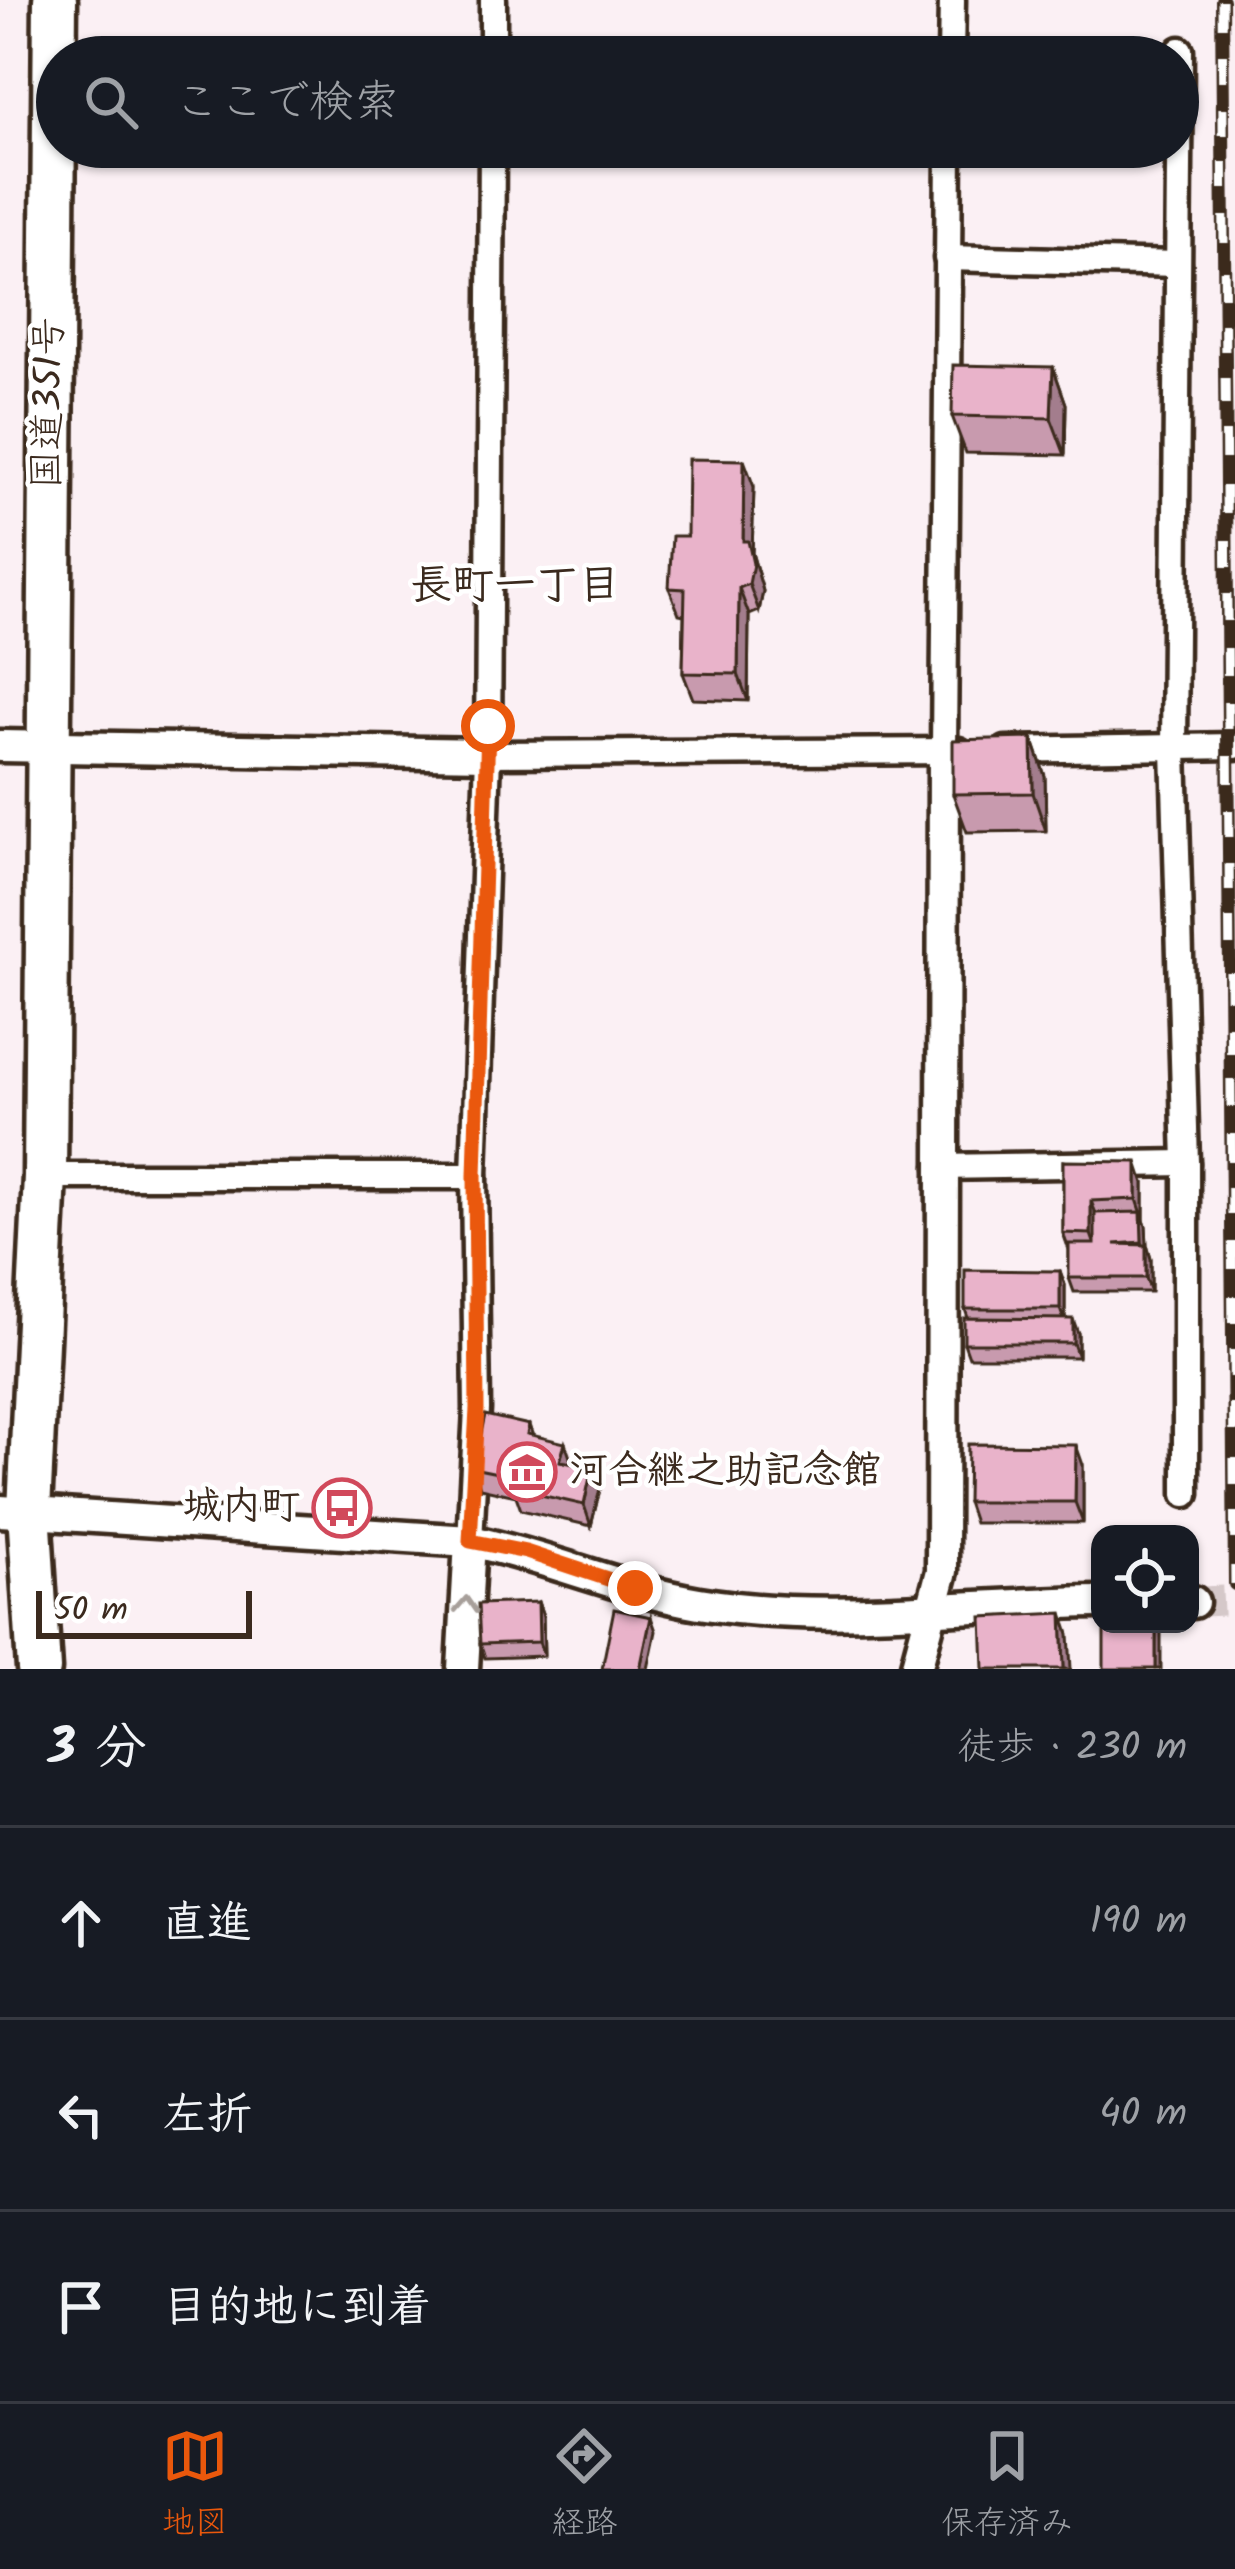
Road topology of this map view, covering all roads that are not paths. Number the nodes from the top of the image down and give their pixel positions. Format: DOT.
graph roads {
  1 [pos="55,0"];
  2 [pos="493,0"];
  3 [pos="952,0"];
  4 [pos="55,36"];
  5 [pos="493,36"];
  6 [pos="951,36"];
  7 [pos="53,168"];
  8 [pos="492,168"];
  9 [pos="949,168"];
  10 [pos="1179,168"];
  11 [pos="947,258"];
  12 [pos="1178,264"];
  13 [pos="0,746"];
  14 [pos="1235,746"];
  15 [pos="45,747"];
  16 [pos="1174,749"];
  17 [pos="944,751"];
  18 [pos="488,754"];
  19 [pos="1186,1162"];
  20 [pos="940,1167"];
  21 [pos="475,1176"];
  22 [pos="45,1177"];
  23 [pos="1186,1494"];
  24 [pos="15,1511"];
  25 [pos="470,1541"];
  26 [pos="1091,1602"];
  27 [pos="932,1609"];
  28 [pos="39,1669"];
  29 [pos="463,1669"];
  30 [pos="916,1669"];
  1 -- 4 [label="highway, 国道351号"];
  2 -- 5 [label="street"];
  3 -- 6 [label="street"];
  7 -- 15 [label="highway, 国道351号"];
  8 -- 18 [label="street"];
  9 -- 11 [label="street"];
  10 -- 12 [label="street"];
  11 -- 12 [label="street"];
  11 -- 17 [label="street"];
  12 -- 16 [label="street"];
  13 -- 15 [label="street"];
  14 -- 16 [label="street"];
  15 -- 18 [label="street"];
  15 -- 22 [label="highway, 国道351号"];
  16 -- 17 [label="street"];
  16 -- 19 [label="street"];
  17 -- 18 [label="street"];
  17 -- 20 [label="street"];
  18 -- 21 [label="street"];
  19 -- 20 [label="street"];
  19 -- 23 [label="street"];
  20 -- 27 [label="street"];
  21 -- 22 [label="street"];
  21 -- 25 [label="street"];
  22 -- 24 [label="highway, 国道351号"];
  24 -- 25 [label="street"];
  24 -- 28 [label="highway, 国道351号"];
  25 -- 27 [label="street"];
  29 -- 25 [label="street, one-way"];
  26 -- 27 [label="street"];
  27 -- 30 [label="street"];
}
